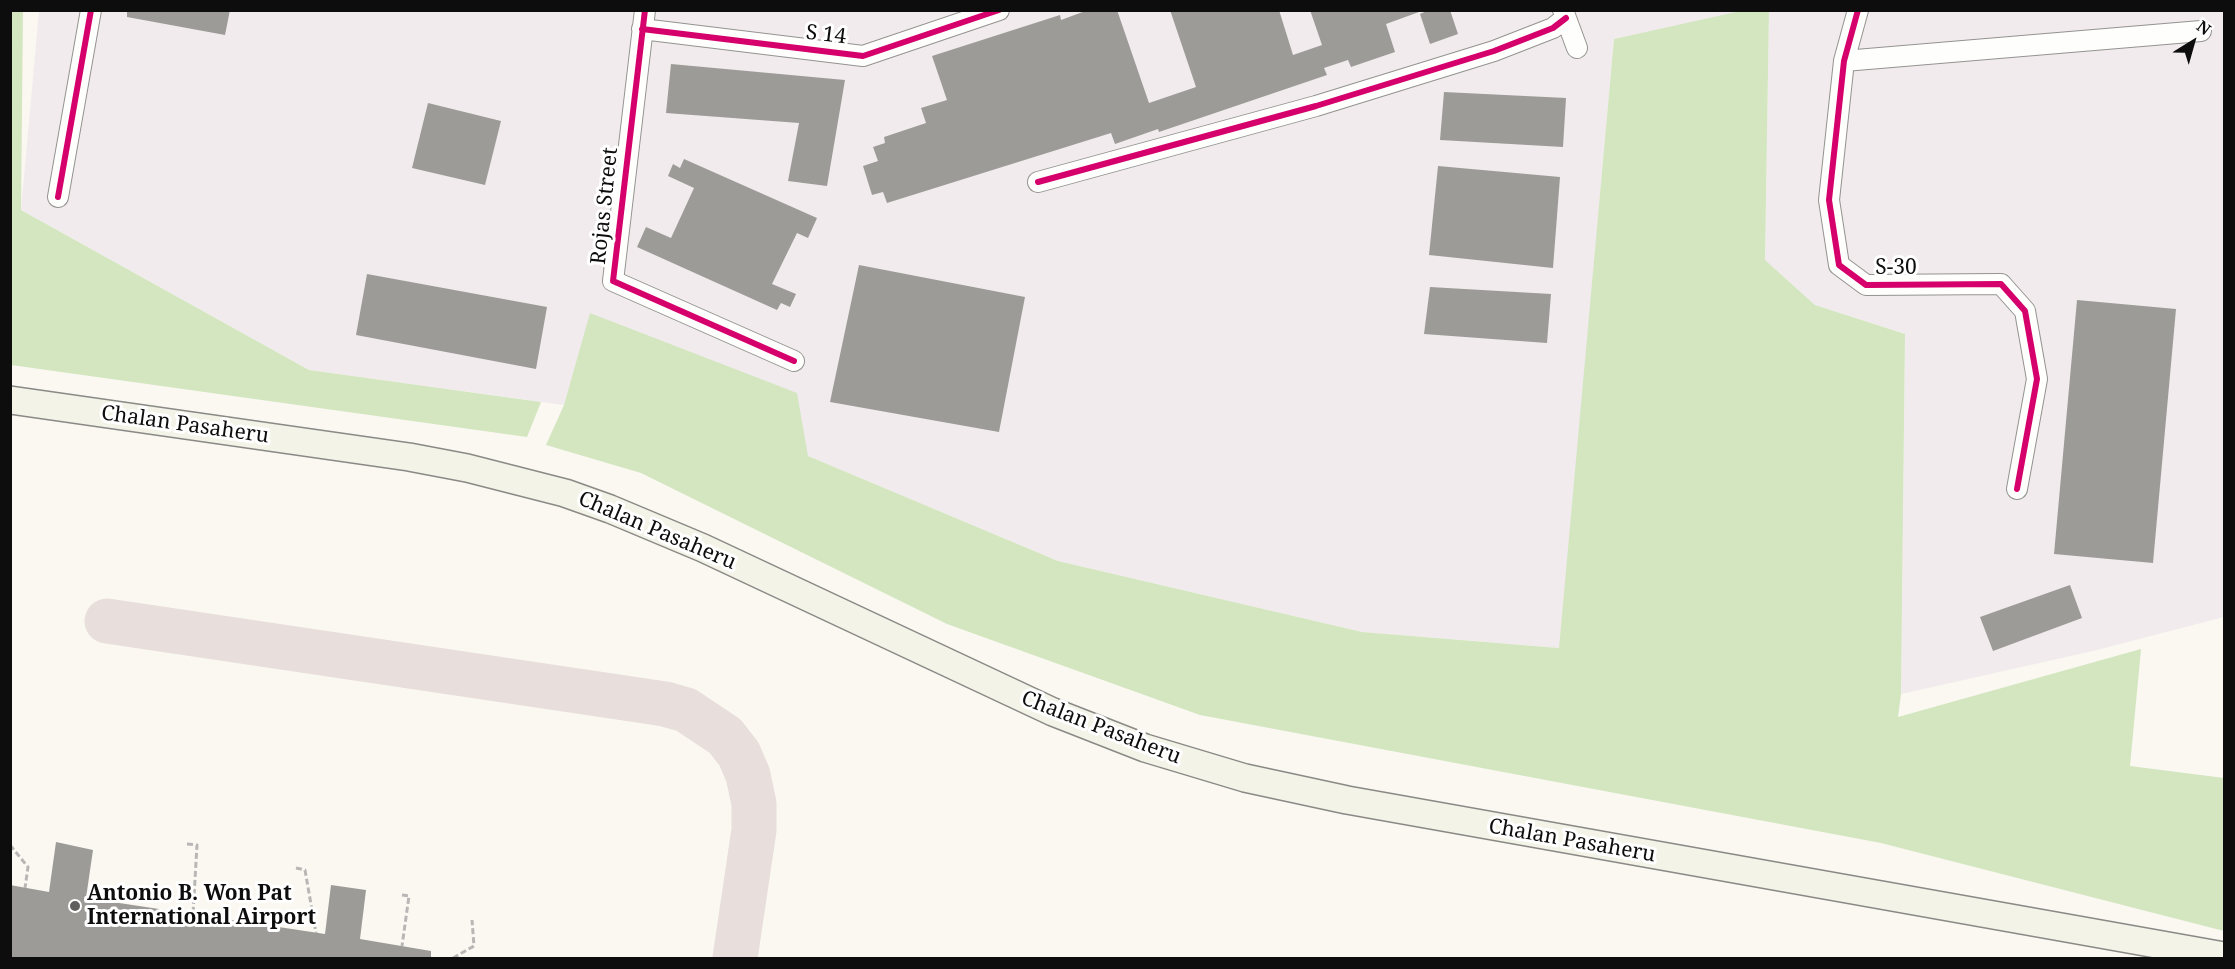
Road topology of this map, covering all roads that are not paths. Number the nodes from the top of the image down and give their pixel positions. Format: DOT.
graph roads {
  1 [pos="91,10"];
  2 [pos="999,10"];
  3 [pos="1858,10"];
  4 [pos="1565,14"];
  5 [pos="644,20"];
  6 [pos="2201,31"];
  7 [pos="1577,48"];
  8 [pos="1844,61"];
  9 [pos="1038,182"];
  10 [pos="57,196"];
  11 [pos="794,361"];
  12 [pos="10,400"];
  13 [pos="2018,489"];
  14 [pos="2224,956"];
  1 -- 10 [label="street"];
  2 -- 5 [label="street, S 14"];
  3 -- 8 [label="street, S-30"];
  4 -- 7 [label="street"];
  4 -- 9 [label="street"];
  5 -- 11 [label="street, Rojas Street"];
  6 -- 8 [label="street"];
  8 -- 13 [label="street, S-30"];
  12 -- 14 [label="main road, Chalan Pasaheru"];
}
